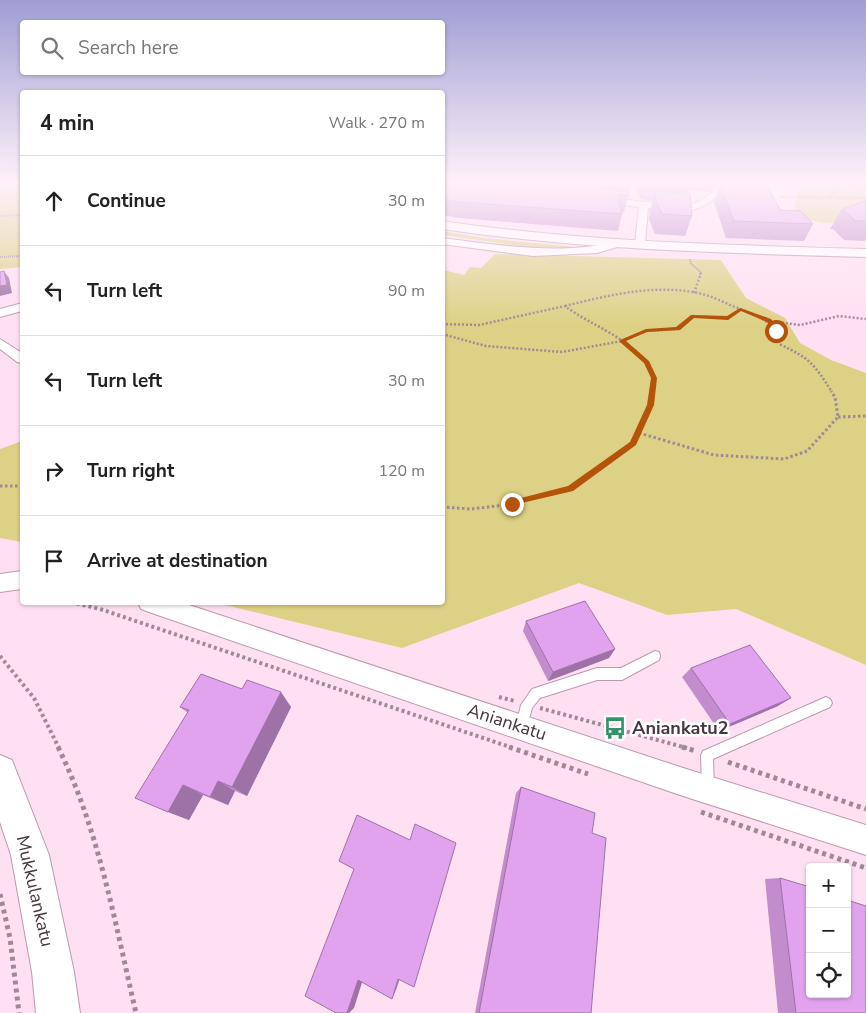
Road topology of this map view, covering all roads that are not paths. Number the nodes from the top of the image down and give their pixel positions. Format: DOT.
graph roads {
  1 [pos="486,231"];
  2 [pos="637,231"];
  3 [pos="445,241"];
  4 [pos="633,244"];
  5 [pos="866,253"];
  6 [pos="20,308"];
  7 [pos="0,313"];
  8 [pos="0,343"];
  9 [pos="20,358"];
  10 [pos="20,580"];
  11 [pos="0,583"];
  12 [pos="158,605"];
  13 [pos="655,656"];
  14 [pos="826,703"];
  15 [pos="522,726"];
  16 [pos="0,772"];
  17 [pos="702,801"];
  18 [pos="866,840"];
  19 [pos="58,1013"];
  1 -- 4 [label="street"];
  2 -- 4 [label="street"];
  3 -- 4 [label="street"];
  4 -- 5 [label="street"];
  6 -- 7 [label="street"];
  8 -- 9 [label="street"];
  10 -- 11 [label="street"];
  12 -- 15 [label="street, Aniankatu"];
  13 -- 15 [label="lane"];
  14 -- 17 [label="lane"];
  15 -- 17 [label="street, Aniankatu"];
  16 -- 19 [label="street, Mukkulankatu"];
  17 -- 18 [label="street, Aniankatu"];
}
